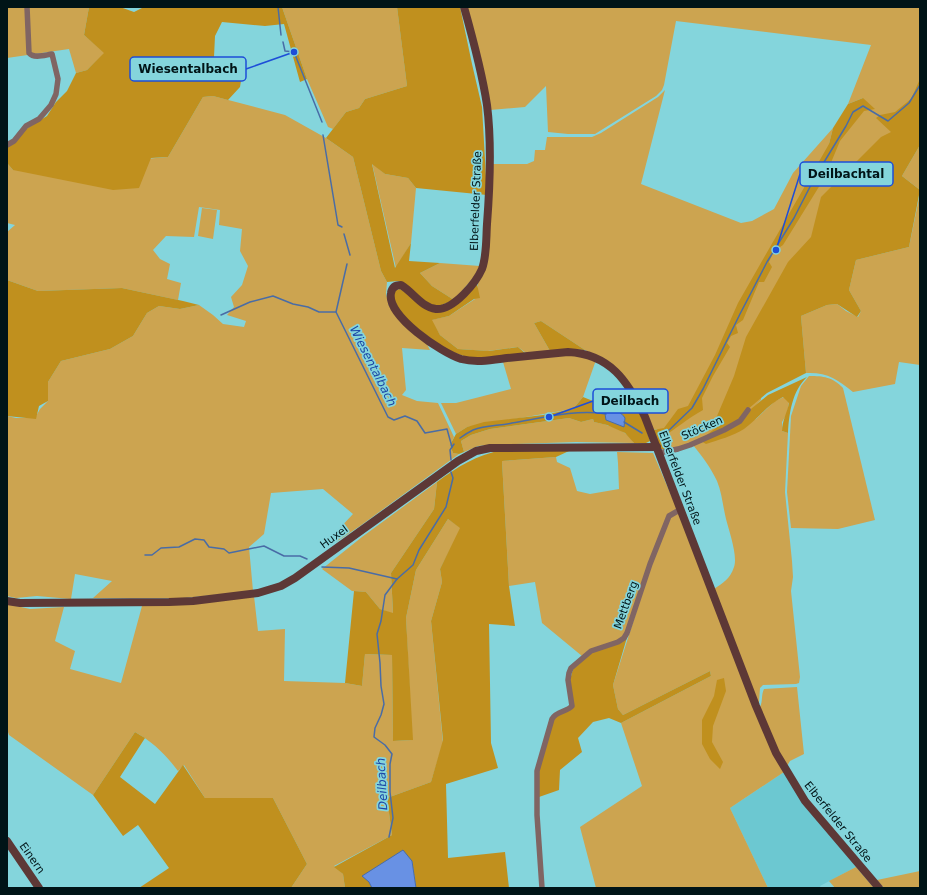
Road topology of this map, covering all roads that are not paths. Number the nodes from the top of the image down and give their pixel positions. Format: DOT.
graph roads {
  1 [pos="27,7"];
  2 [pos="464,7"];
  3 [pos="7,145"];
  4 [pos="748,410"];
  5 [pos="658,450"];
  6 [pos="681,509"];
  7 [pos="7,601"];
  8 [pos="7,841"];
  9 [pos="39,888"];
  10 [pos="542,888"];
  11 [pos="879,888"];
  1 -- 3 [label="street"];
  2 -- 5 [label="main road, Elberfelder Straße"];
  4 -- 5 [label="street, Stöcken"];
  5 -- 6 [label="main road, Elberfelder Straße"];
  5 -- 7 [label="main road, Huxel"];
  6 -- 10 [label="street, Mettberg"];
  6 -- 11 [label="main road, Elberfelder Straße"];
  8 -- 9 [label="main road, Einern"];
}
